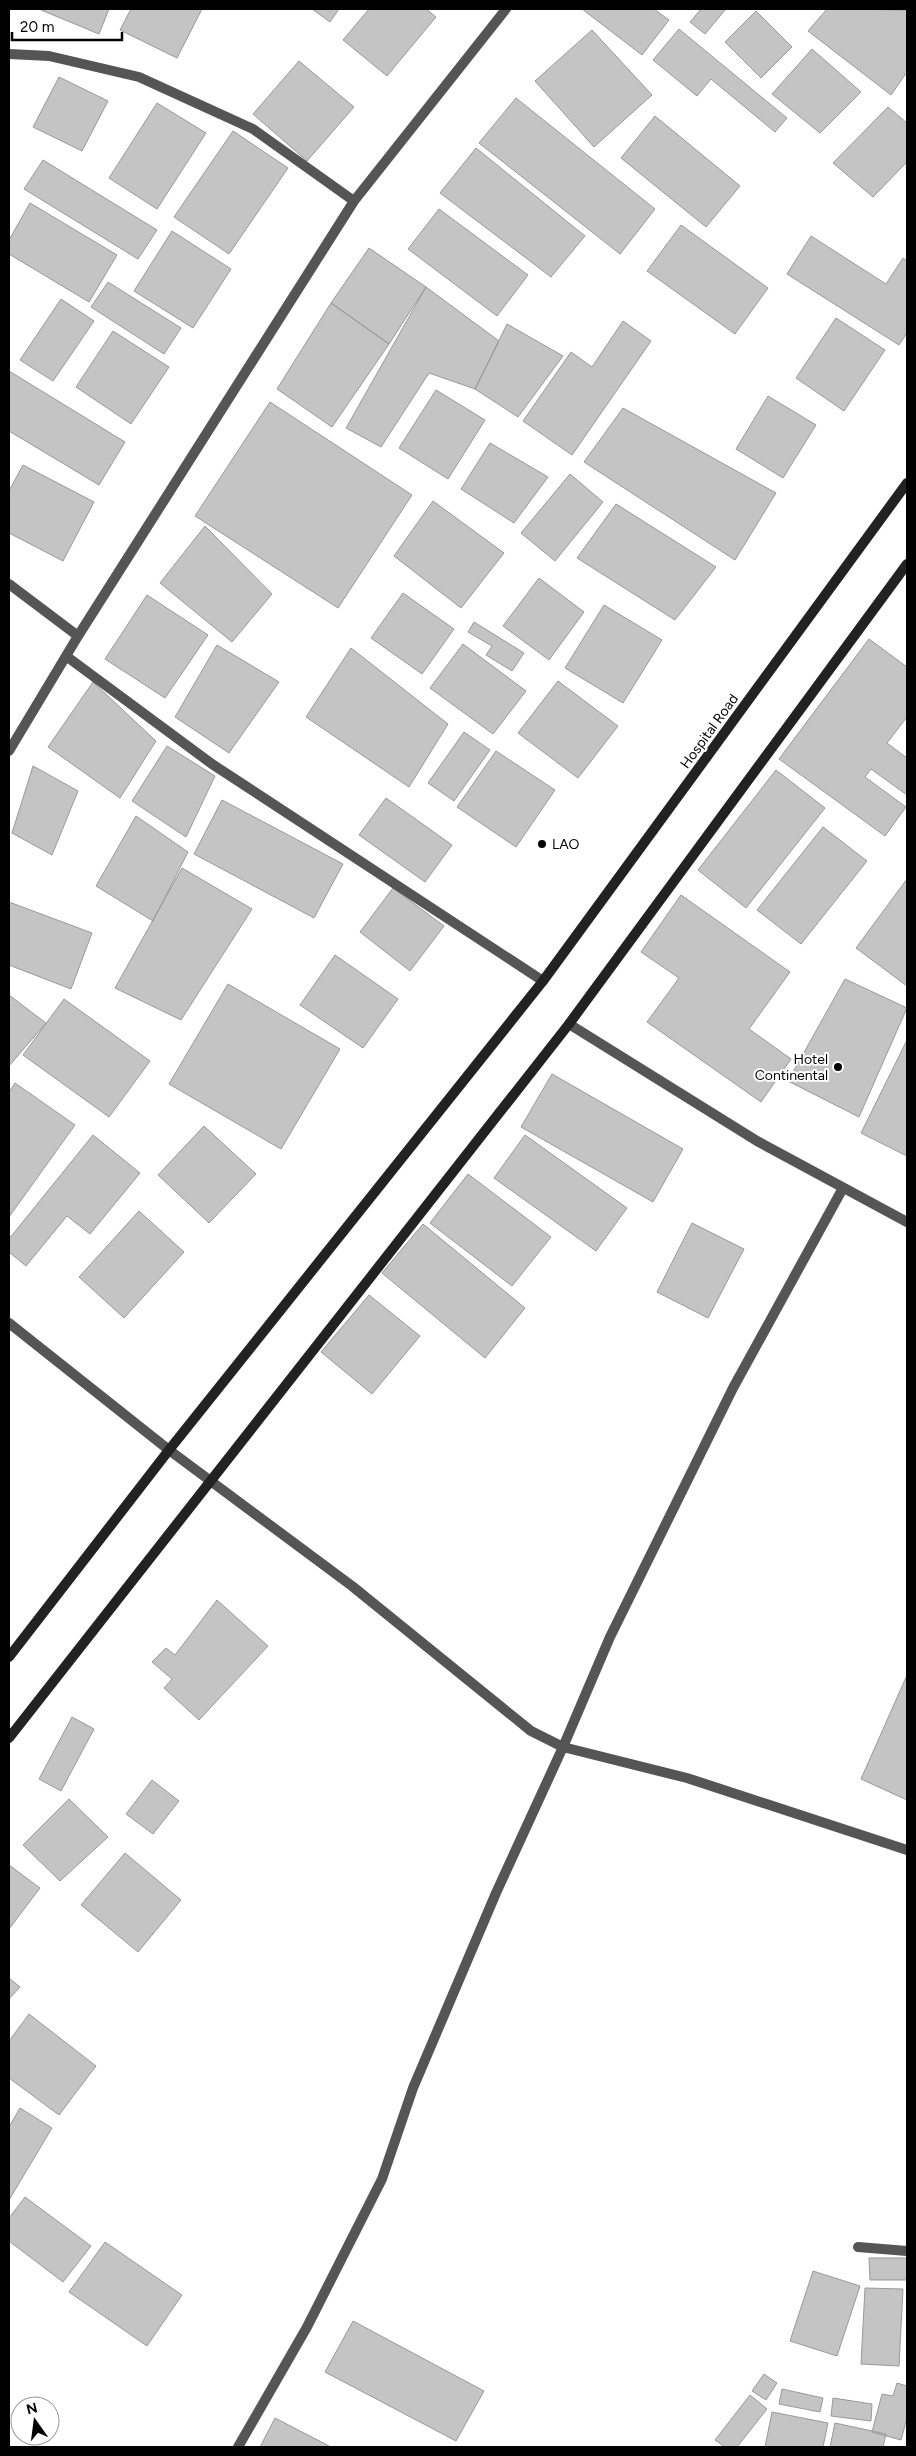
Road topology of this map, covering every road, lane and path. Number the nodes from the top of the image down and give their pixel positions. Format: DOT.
graph roads {
  1 [pos="506,9"];
  2 [pos="9,54"];
  3 [pos="354,201"];
  4 [pos="907,482"];
  5 [pos="907,564"];
  6 [pos="9,584"];
  7 [pos="78,636"];
  8 [pos="66,656"];
  9 [pos="9,751"];
  10 [pos="543,981"];
  11 [pos="569,1024"];
  12 [pos="843,1188"];
  13 [pos="907,1222"];
  14 [pos="9,1323"];
  15 [pos="169,1450"];
  16 [pos="211,1481"];
  17 [pos="9,1657"];
  18 [pos="9,1738"];
  19 [pos="563,1747"];
  20 [pos="907,1850"];
  21 [pos="858,2247"];
  22 [pos="907,2251"];
  23 [pos="238,2447"];
  1 -- 3 [label="street"];
  2 -- 3 [label="street"];
  3 -- 7 [label="street"];
  4 -- 10 [label="street, Hospital Road"];
  5 -- 11 [label="street"];
  6 -- 7 [label="street"];
  7 -- 8 [label="street"];
  8 -- 9 [label="street"];
  8 -- 10 [label="street"];
  10 -- 15 [label="street, Hospital Road"];
  11 -- 12 [label="street"];
  11 -- 16 [label="street"];
  12 -- 13 [label="street"];
  12 -- 19 [label="street"];
  14 -- 15 [label="street"];
  15 -- 16 [label="street"];
  15 -- 17 [label="street, Hospital Road"];
  16 -- 18 [label="street"];
  16 -- 19 [label="street"];
  19 -- 20 [label="street"];
  19 -- 23 [label="street"];
  21 -- 22 [label="street"];
}
